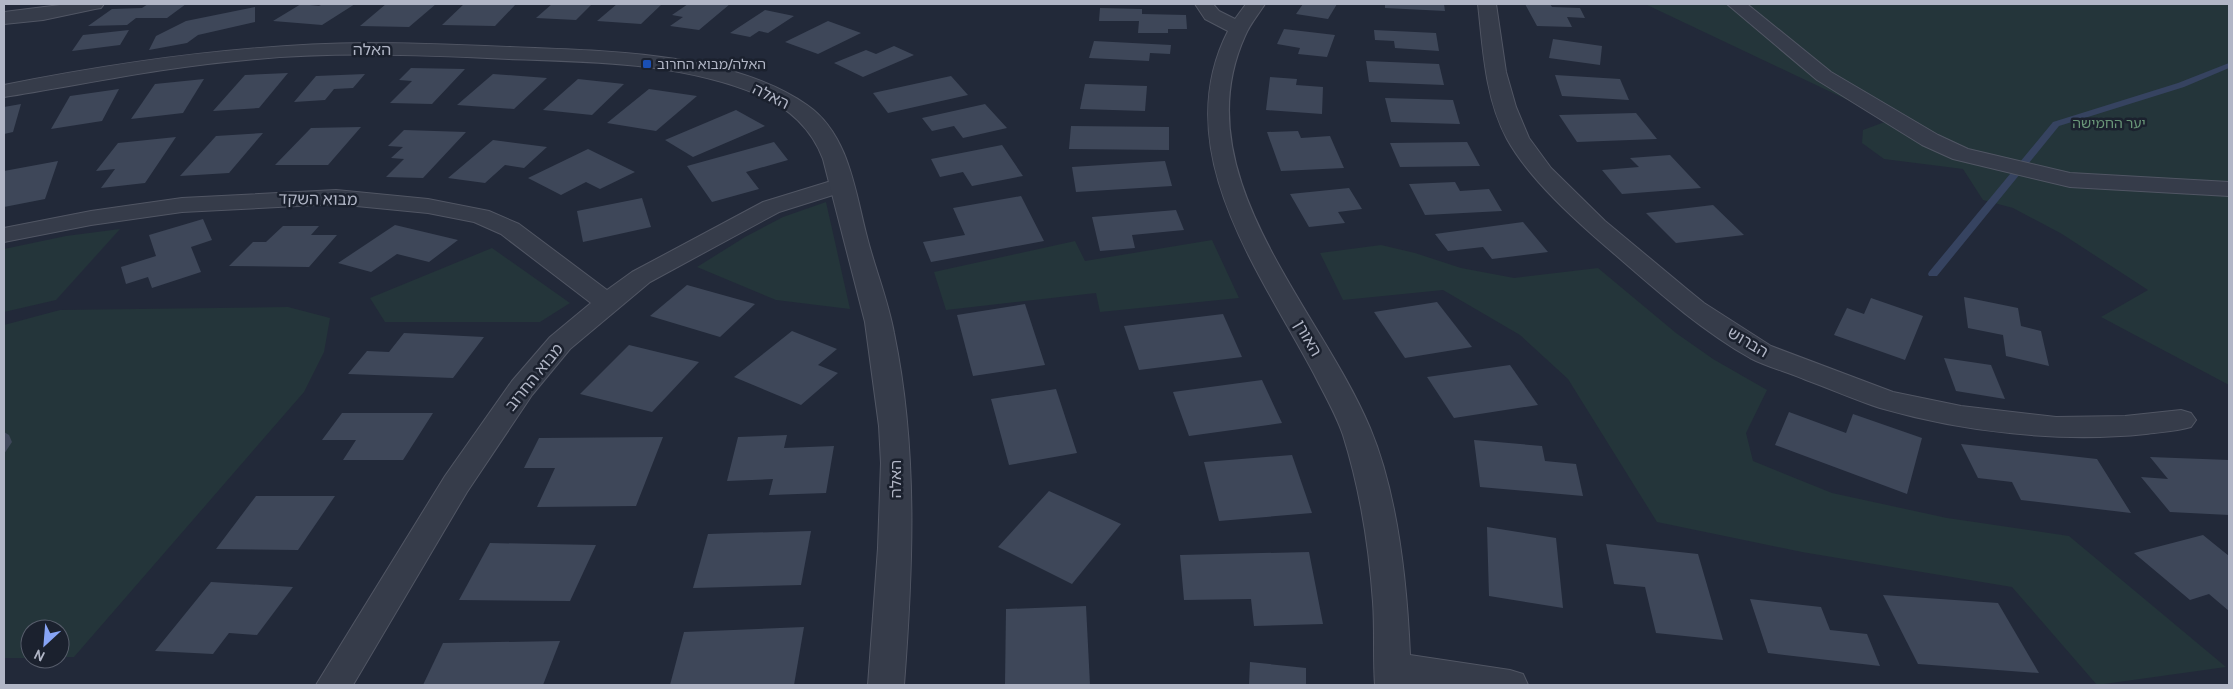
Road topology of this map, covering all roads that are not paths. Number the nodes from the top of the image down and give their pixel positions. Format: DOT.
graph roads {
  1 [pos="95,4"];
  2 [pos="1204,4"];
  3 [pos="1256,4"];
  4 [pos="1487,4"];
  5 [pos="1736,4"];
  6 [pos="4,18"];
  7 [pos="1239,28"];
  8 [pos="4,91"];
  9 [pos="841,185"];
  10 [pos="2229,188"];
  11 [pos="4,235"];
  12 [pos="607,303"];
  13 [pos="2181,420"];
  14 [pos="1392,676"];
  15 [pos="334,685"];
  16 [pos="886,685"];
  17 [pos="1510,685"];
  1 -- 6 [label="street"];
  2 -- 7 [label="street"];
  3 -- 7 [label="street, האורן"];
  4 -- 13 [label="street, הברוש"];
  5 -- 10 [label="street"];
  7 -- 14 [label="street, האורן"];
  8 -- 9 [label="street, האלה"];
  9 -- 12 [label="street, מבוא החרוב"];
  9 -- 16 [label="street, האלה"];
  11 -- 12 [label="street, מבוא השקד"];
  12 -- 15 [label="street, מבוא החרוב"];
  14 -- 17 [label="street"];
}
